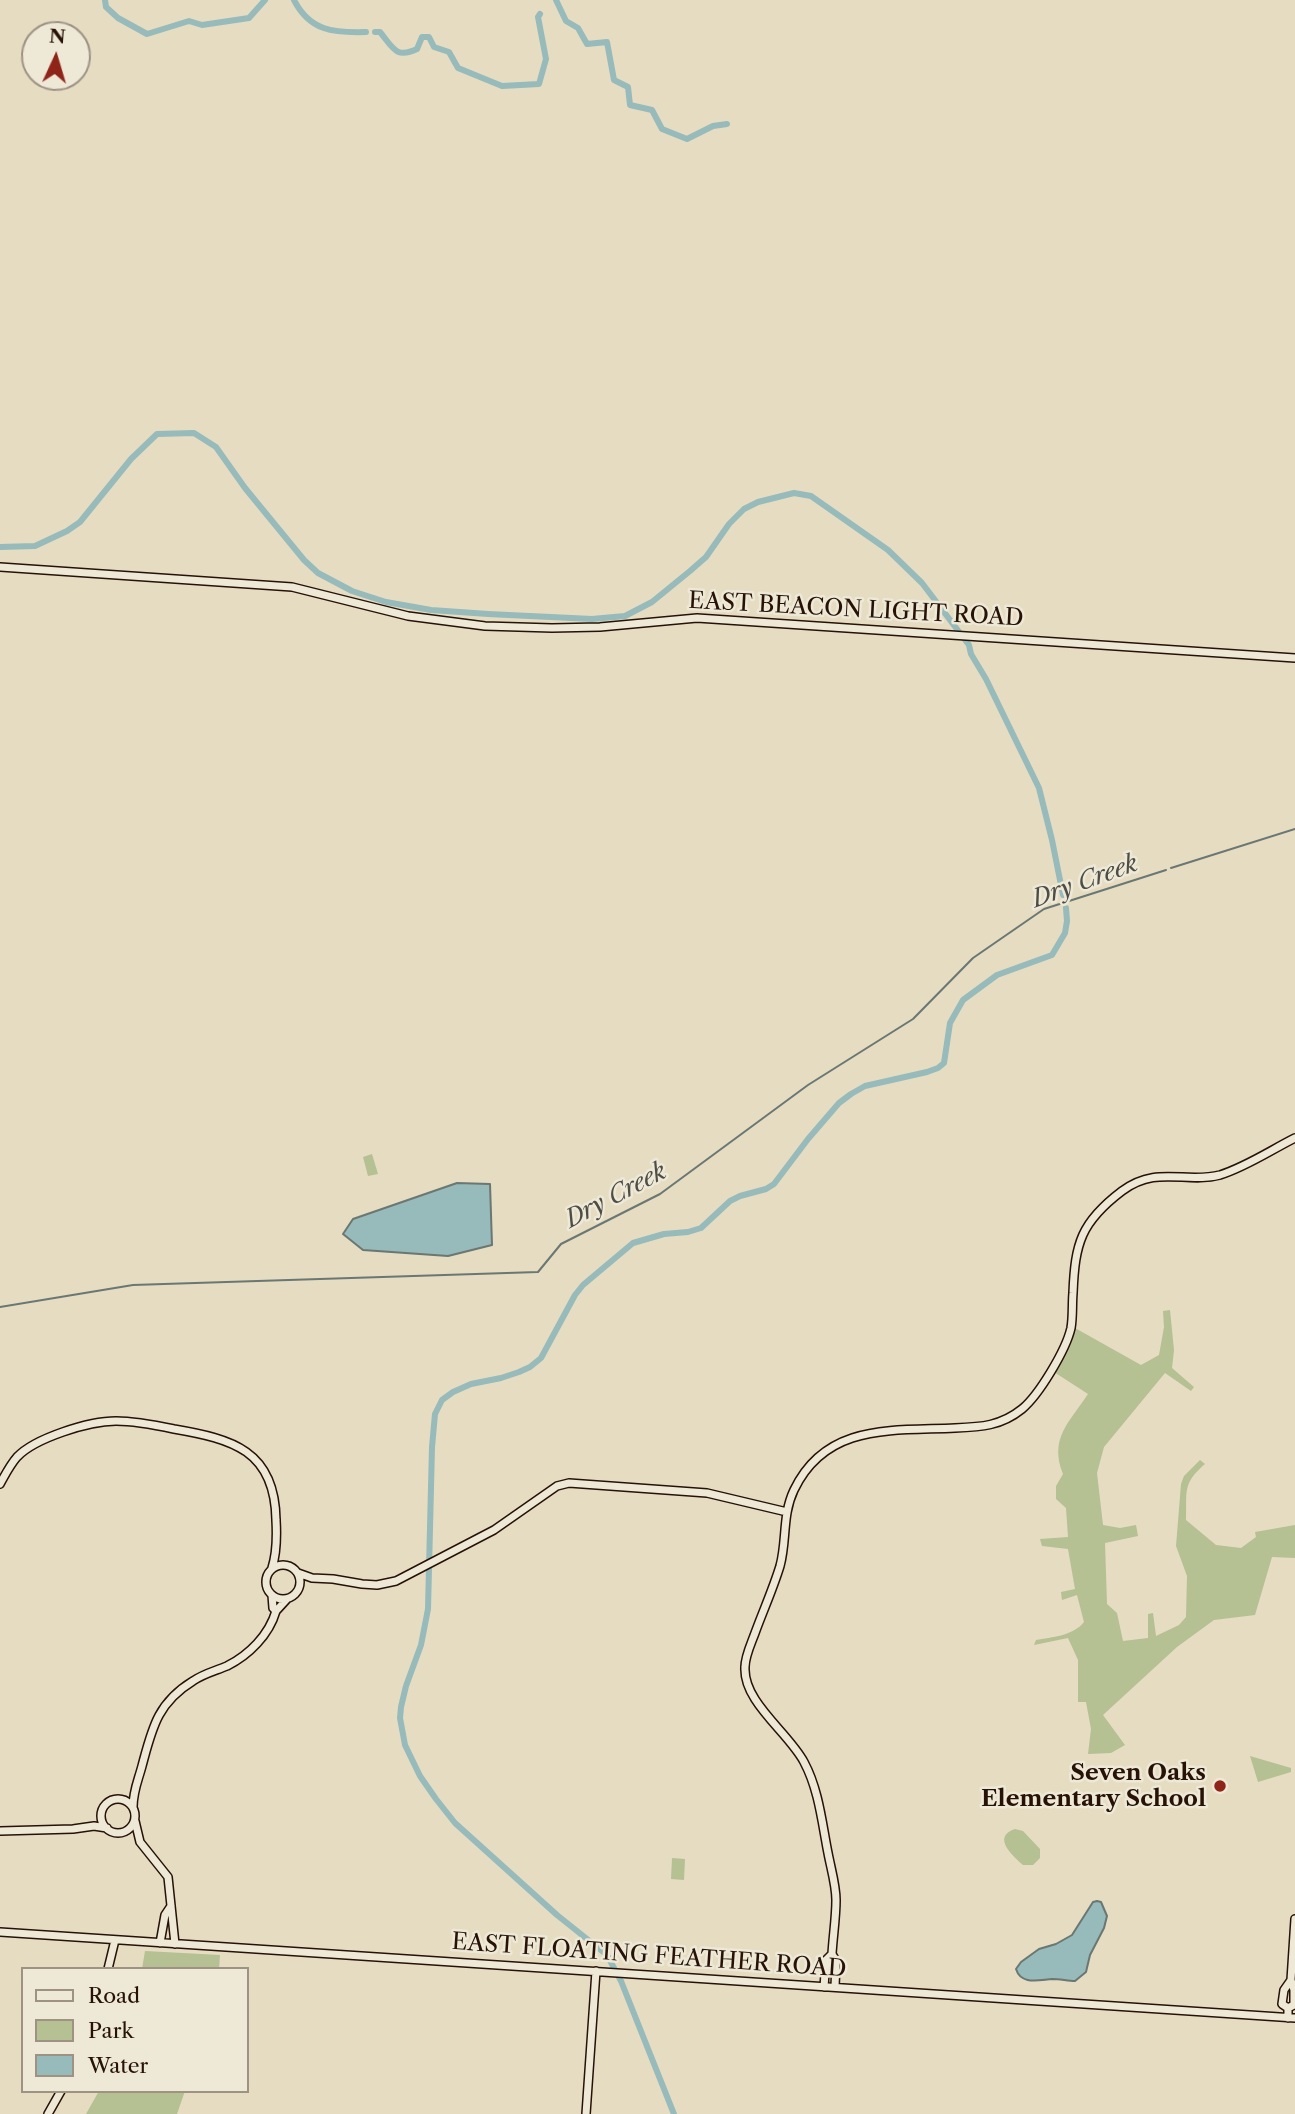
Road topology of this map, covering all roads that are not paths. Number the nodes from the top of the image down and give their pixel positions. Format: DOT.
graph roads {
  1 [pos="0,567"];
  2 [pos="1295,658"];
  3 [pos="1295,1138"];
  4 [pos="0,1484"];
  5 [pos="787,1512"];
  6 [pos="277,1553"];
  7 [pos="290,1566"];
  8 [pos="272,1568"];
  9 [pos="298,1573"];
  10 [pos="312,1578"];
  11 [pos="299,1589"];
  12 [pos="272,1595"];
  13 [pos="286,1599"];
  14 [pos="276,1611"];
  15 [pos="134,1788"];
  16 [pos="118,1799"];
  17 [pos="133,1807"];
  18 [pos="102,1812"];
  19 [pos="135,1821"];
  20 [pos="83,1827"];
  21 [pos="107,1828"];
  22 [pos="0,1831"];
  23 [pos="119,1833"];
  24 [pos="140,1842"];
  25 [pos="171,1906"];
  26 [pos="1295,1919"];
  27 [pos="0,1932"];
  28 [pos="115,1940"];
  29 [pos="160,1943"];
  30 [pos="175,1944"];
  31 [pos="832,1954"];
  32 [pos="108,1967"];
  33 [pos="598,1972"];
  34 [pos="824,1987"];
  35 [pos="835,1987"];
  36 [pos="1291,2018"];
  37 [pos="60,2093"];
  38 [pos="48,2114"];
  39 [pos="586,2114"];
  1 -- 2 [label="street, EAST BEACON LIGHT ROAD"];
  3 -- 5 [label="street"];
  4 -- 6 [label="street"];
  5 -- 10 [label="street"];
  5 -- 31 [label="street"];
  6 -- 7 [label="street"];
  6 -- 8 [label="street"];
  7 -- 8 [label="street"];
  7 -- 9 [label="street"];
  8 -- 12 [label="street"];
  9 -- 10 [label="street"];
  9 -- 11 [label="street"];
  10 -- 11 [label="street"];
  11 -- 13 [label="street"];
  12 -- 13 [label="street"];
  12 -- 14 [label="street"];
  13 -- 14 [label="street"];
  14 -- 15 [label="street"];
  15 -- 16 [label="street"];
  15 -- 17 [label="street"];
  16 -- 17 [label="street"];
  16 -- 18 [label="street"];
  17 -- 19 [label="street"];
  18 -- 20 [label="street"];
  18 -- 21 [label="street"];
  19 -- 23 [label="street"];
  19 -- 24 [label="street"];
  20 -- 21 [label="street"];
  20 -- 22 [label="street"];
  21 -- 23 [label="street"];
  23 -- 24 [label="street"];
  24 -- 25 [label="street"];
  25 -- 29 [label="street"];
  25 -- 30 [label="street"];
  26 -- 36 [label="street"];
  27 -- 28 [label="street, EAST FLOATING FEATHER ROAD"];
  28 -- 29 [label="street, EAST FLOATING FEATHER ROAD"];
  28 -- 32 [label="street"];
  29 -- 30 [label="street, EAST FLOATING FEATHER ROAD"];
  30 -- 33 [label="street, EAST FLOATING FEATHER ROAD"];
  31 -- 34 [label="street"];
  31 -- 35 [label="street"];
  33 -- 34 [label="street, EAST FLOATING FEATHER ROAD"];
  33 -- 39 [label="street"];
  34 -- 35 [label="street, EAST FLOATING FEATHER ROAD"];
  35 -- 36 [label="street, EAST FLOATING FEATHER ROAD"];
  37 -- 38 [label="street"];
}
